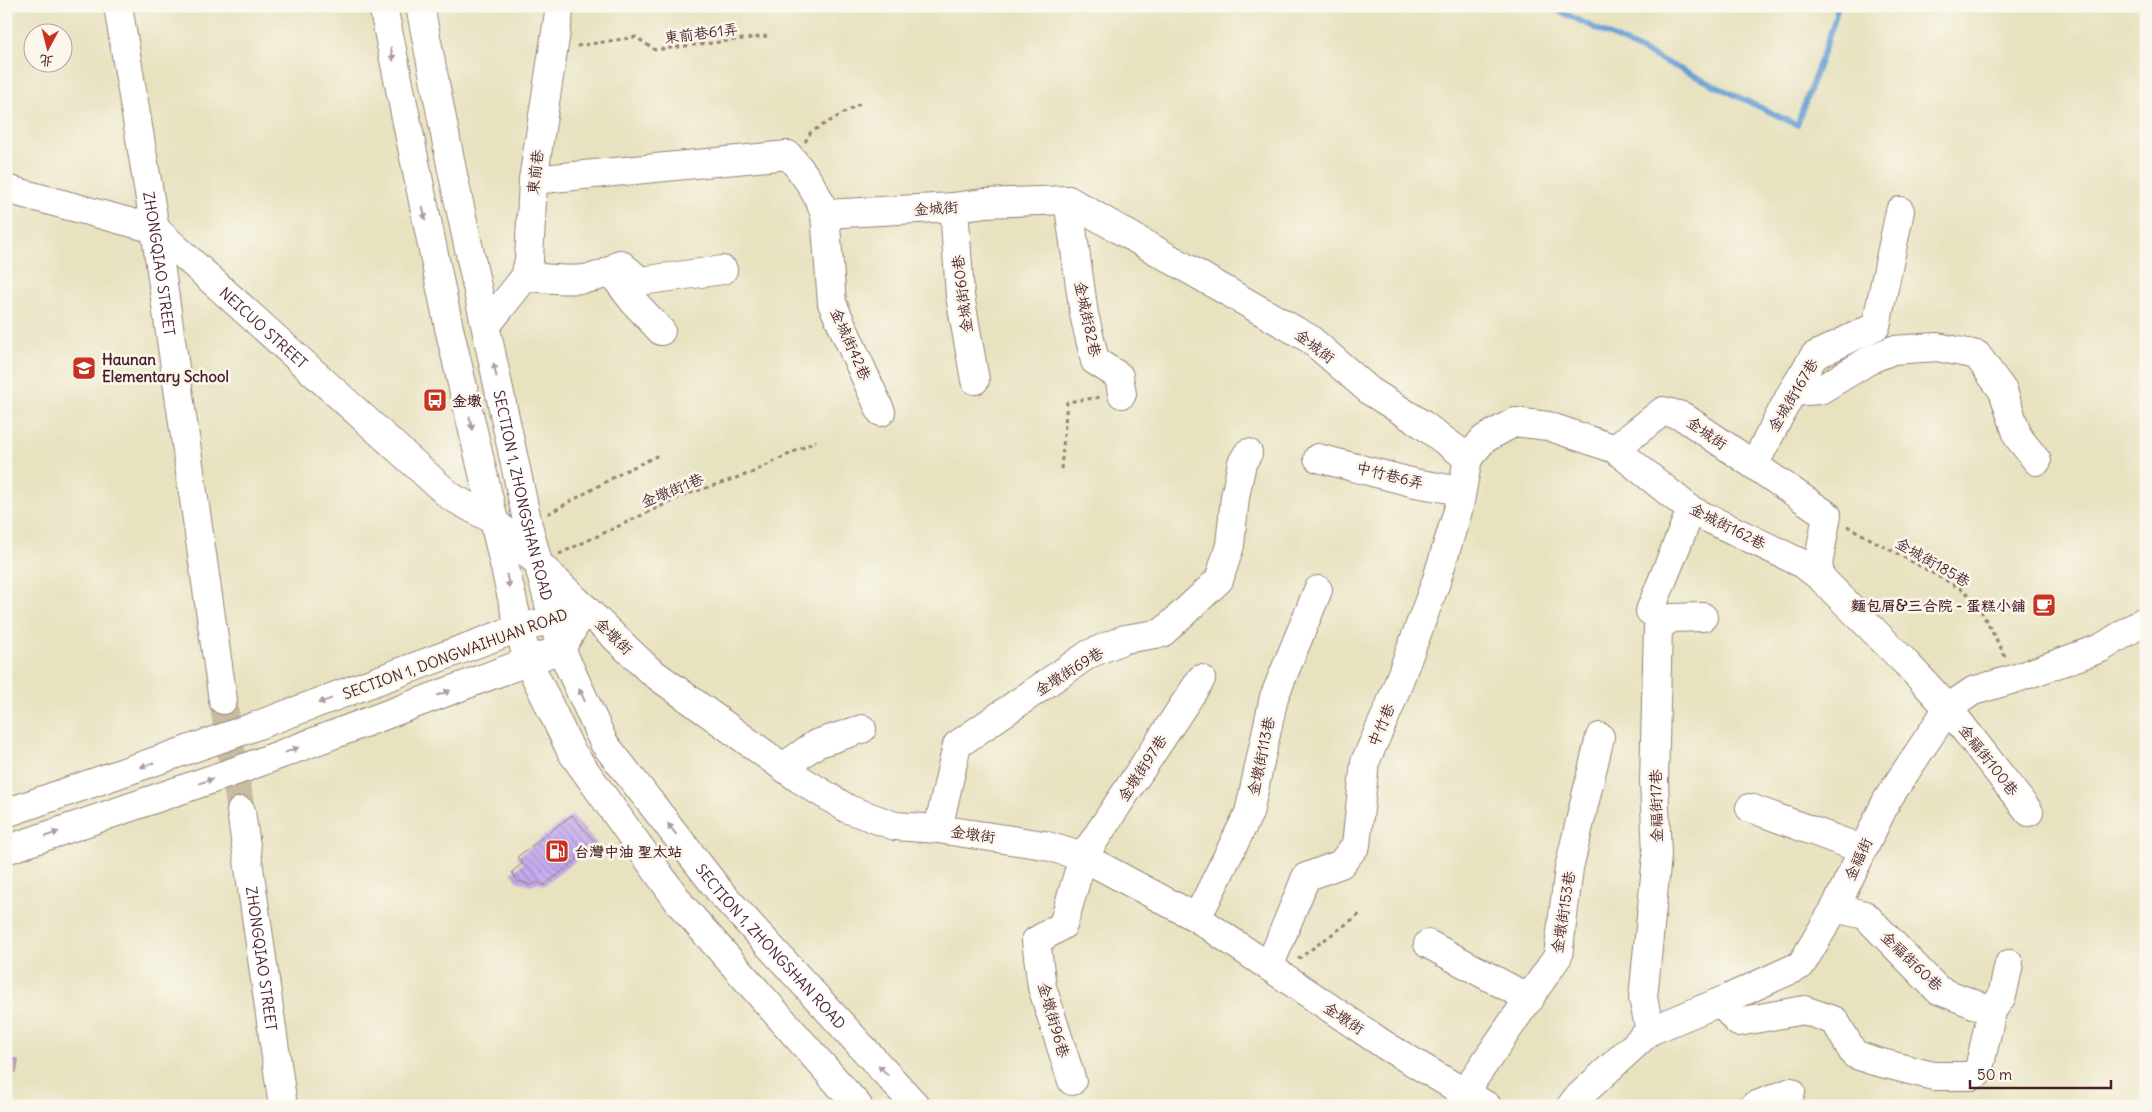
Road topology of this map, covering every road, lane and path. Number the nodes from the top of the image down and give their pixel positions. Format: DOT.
graph roads {
  1 [pos="118,6"];
  2 [pos="382,6"];
  3 [pos="420,6"];
  4 [pos="560,6"];
  5 [pos="767,36"];
  6 [pos="554,49"];
  7 [pos="861,103"];
  8 [pos="793,160"];
  9 [pos="533,180"];
  10 [pos="6,189"];
  11 [pos="1068,200"];
  12 [pos="954,207"];
  13 [pos="1900,211"];
  14 [pos="825,214"];
  15 [pos="155,229"];
  16 [pos="723,270"];
  17 [pos="611,272"];
  18 [pos="525,277"];
  19 [pos="486,326"];
  20 [pos="661,331"];
  21 [pos="975,380"];
  22 [pos="1792,392"];
  23 [pos="1122,394"];
  24 [pos="881,412"];
  25 [pos="816,441"];
  26 [pos="1615,449"];
  27 [pos="1248,453"];
  28 [pos="661,454"];
  29 [pos="1318,458"];
  30 [pos="1468,458"];
  31 [pos="2037,461"];
  32 [pos="1754,465"];
  33 [pos="1061,469"];
  34 [pos="1461,491"];
  35 [pos="1691,510"];
  36 [pos="1827,515"];
  37 [pos="493,520"];
  38 [pos="528,525"];
  39 [pos="538,563"];
  40 [pos="1821,578"];
  41 [pos="1318,590"];
  42 [pos="586,608"];
  43 [pos="1650,611"];
  44 [pos="1703,617"];
  45 [pos="553,619"];
  46 [pos="2146,620"];
  47 [pos="519,628"];
  48 [pos="561,649"];
  49 [pos="528,661"];
  50 [pos="2018,678"];
  51 [pos="1201,679"];
  52 [pos="223,700"];
  53 [pos="1948,708"];
  54 [pos="862,729"];
  55 [pos="1600,737"];
  56 [pos="783,767"];
  57 [pos="1750,808"];
  58 [pos="241,811"];
  59 [pos="2029,812"];
  60 [pos="6,813"];
  61 [pos="938,829"];
  62 [pos="1862,849"];
  63 [pos="6,850"];
  64 [pos="1083,857"];
  65 [pos="1835,908"];
  66 [pos="1360,914"];
  67 [pos="1197,918"];
  68 [pos="1428,944"];
  69 [pos="2009,964"];
  70 [pos="1275,971"];
  71 [pos="1530,999"];
  72 [pos="1720,1002"];
  73 [pos="1992,1011"];
  74 [pos="1650,1031"];
  75 [pos="1072,1081"];
  76 [pos="1791,1092"];
  77 [pos="1462,1099"];
  78 [pos="282,1106"];
  79 [pos="858,1106"];
  80 [pos="916,1106"];
  81 [pos="1487,1106"];
  82 [pos="1570,1106"];
  83 [pos="1754,1106"];
  1 -- 15 [label="main road, ZHONGQIAO STREET"];
  2 -- 37 [label="main road, one-way"];
  3 -- 19 [label="main road, SECTION 1, ZHONGSHAN ROAD"];
  4 -- 6 [label="main road, 東前巷"];
  5 -- 6 [label="path, 東前巷61弄"];
  6 -- 9 [label="main road, 東前巷"];
  7 -- 8 [label="path"];
  8 -- 9 [label="main road"];
  8 -- 14 [label="main road"];
  9 -- 18 [label="main road, 東前巷"];
  10 -- 15 [label="main road, NEICUO STREET"];
  11 -- 12 [label="main road, 金城街"];
  11 -- 23 [label="main road, 金城街82巷"];
  11 -- 30 [label="main road, 金城街"];
  12 -- 14 [label="main road, 金城街"];
  12 -- 21 [label="main road, 金城街60巷"];
  13 -- 22 [label="main road, 金城街167巷"];
  14 -- 24 [label="main road, 金城街42巷"];
  15 -- 37 [label="main road, NEICUO STREET"];
  15 -- 52 [label="main road, ZHONGQIAO STREET"];
  16 -- 17 [label="main road"];
  17 -- 18 [label="main road"];
  17 -- 20 [label="main road"];
  18 -- 19 [label="main road"];
  38 -- 19 [label="main road, SECTION 1, ZHONGSHAN ROAD, one-way"];
  22 -- 31 [label="main road"];
  22 -- 32 [label="main road, 金城街167巷"];
  23 -- 33 [label="path"];
  25 -- 39 [label="path, 金墩街1巷"];
  26 -- 30 [label="main road"];
  26 -- 32 [label="main road, 金城街"];
  26 -- 35 [label="main road, 金城街162巷"];
  27 -- 61 [label="main road, 金墩街69巷"];
  28 -- 38 [label="path"];
  29 -- 34 [label="main road, 中竹巷6弄"];
  30 -- 34 [label="main road, 中竹巷"];
  32 -- 36 [label="main road, 金城街"];
  34 -- 70 [label="main road, 中竹巷"];
  35 -- 40 [label="main road, 金城街162巷"];
  35 -- 43 [label="main road"];
  36 -- 40 [label="main road"];
  36 -- 50 [label="path, 金城街185巷"];
  37 -- 39 [label="main road, 金墩街"];
  37 -- 47 [label="main road, one-way"];
  38 -- 39 [label="main road, SECTION 1, ZHONGSHAN ROAD"];
  39 -- 42 [label="main road, 金墩街"];
  39 -- 45 [label="main road, SECTION 1, ZHONGSHAN ROAD"];
  40 -- 53 [label="main road"];
  41 -- 67 [label="main road, 金墩街113巷"];
  42 -- 45 [label="main road, SECTION 1, DONGWAIHUAN ROAD"];
  42 -- 48 [label="main road, SECTION 1, DONGWAIHUAN ROAD"];
  42 -- 56 [label="main road, 金墩街"];
  44 -- 74 [label="main road, 金福街17巷"];
  45 -- 47 [label="main road, SECTION 1, DONGWAIHUAN ROAD"];
  45 -- 48 [label="main road, SECTION 1, ZHONGSHAN ROAD"];
  46 -- 50 [label="main road, 金福街"];
  47 -- 49 [label="main road"];
  47 -- 60 [label="main road, SECTION 1, DONGWAIHUAN ROAD, one-way"];
  48 -- 49 [label="main road"];
  80 -- 48 [label="main road, SECTION 1, ZHONGSHAN ROAD, one-way"];
  63 -- 49 [label="main road, one-way"];
  49 -- 79 [label="main road"];
  50 -- 53 [label="main road, 金福街"];
  51 -- 64 [label="main road, 金墩街97巷"];
  53 -- 59 [label="main road, 金福街100巷"];
  53 -- 62 [label="main road, 金福街"];
  54 -- 56 [label="main road"];
  55 -- 71 [label="main road, 金墩街153巷"];
  56 -- 61 [label="main road, 金墩街"];
  57 -- 62 [label="main road"];
  58 -- 78 [label="main road, ZHONGQIAO STREET"];
  61 -- 64 [label="main road, 金墩街"];
  62 -- 65 [label="main road, 金福街"];
  64 -- 67 [label="main road, 金墩街"];
  64 -- 75 [label="main road, 金墩街96巷"];
  65 -- 72 [label="main road, 金福街"];
  65 -- 73 [label="main road, 金福街60巷"];
  66 -- 70 [label="path"];
  67 -- 70 [label="main road, 金墩街"];
  68 -- 71 [label="main road"];
  69 -- 73 [label="main road"];
  70 -- 77 [label="main road, 金墩街"];
  71 -- 77 [label="main road, 金墩街153巷"];
  72 -- 73 [label="main road"];
  72 -- 74 [label="main road, 金福街"];
  74 -- 82 [label="main road, 金福街"];
  76 -- 83 [label="main road"];
  77 -- 81 [label="main road, 金墩街"];
}
